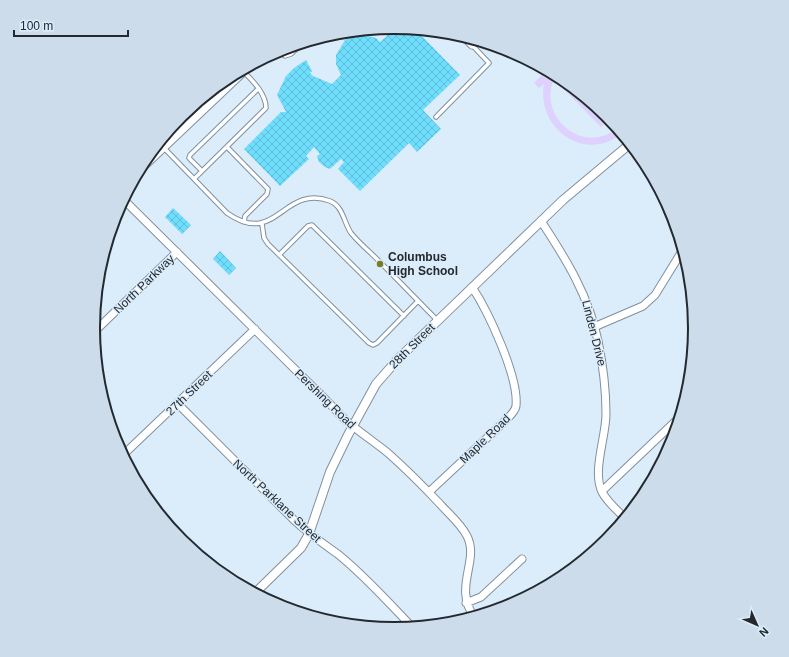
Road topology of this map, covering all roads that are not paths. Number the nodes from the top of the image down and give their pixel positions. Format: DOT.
graph roads {
  1 [pos="477,46"];
  2 [pos="246,74"];
  3 [pos="232,83"];
  4 [pos="258,89"];
  5 [pos="436,116"];
  6 [pos="228,147"];
  7 [pos="627,147"];
  8 [pos="164,148"];
  9 [pos="158,154"];
  10 [pos="202,172"];
  11 [pos="194,179"];
  12 [pos="128,203"];
  13 [pos="541,221"];
  14 [pos="244,222"];
  15 [pos="262,224"];
  16 [pos="177,252"];
  17 [pos="279,255"];
  18 [pos="680,255"];
  19 [pos="472,287"];
  20 [pos="418,301"];
  21 [pos="404,316"];
  22 [pos="438,321"];
  23 [pos="100,325"];
  24 [pos="594,327"];
  25 [pos="255,329"];
  26 [pos="178,404"];
  27 [pos="673,424"];
  28 [pos="353,426"];
  29 [pos="127,452"];
  30 [pos="602,491"];
  31 [pos="429,492"];
  32 [pos="622,515"];
  33 [pos="309,534"];
  34 [pos="522,558"];
  35 [pos="258,590"];
  36 [pos="466,603"];
  37 [pos="472,613"];
  38 [pos="407,622"];
  1 -- 5 [label="lane"];
  2 -- 4 [label="lane"];
  3 -- 8 [label="street"];
  4 -- 6 [label="lane"];
  4 -- 10 [label="lane"];
  6 -- 10 [label="lane"];
  6 -- 14 [label="lane"];
  7 -- 13 [label="street, 28th Street"];
  8 -- 9 [label="street"];
  8 -- 11 [label="lane"];
  10 -- 11 [label="lane"];
  11 -- 14 [label="lane"];
  12 -- 16 [label="street, Pershing Road"];
  13 -- 19 [label="street, 28th Street"];
  13 -- 24 [label="street, Linden Drive"];
  14 -- 15 [label="lane"];
  15 -- 17 [label="lane"];
  15 -- 20 [label="lane"];
  16 -- 23 [label="street, North Parkway"];
  16 -- 25 [label="street, Pershing Road"];
  17 -- 21 [label="lane"];
  17 -- 21 [label="lane"];
  18 -- 24 [label="street"];
  19 -- 22 [label="street, 28th Street"];
  19 -- 31 [label="street, Maple Road"];
  20 -- 21 [label="lane"];
  20 -- 22 [label="lane"];
  22 -- 28 [label="street, 28th Street"];
  24 -- 30 [label="street, Linden Drive"];
  25 -- 26 [label="street, 27th Street"];
  25 -- 28 [label="street, Pershing Road"];
  26 -- 29 [label="street, 27th Street"];
  26 -- 33 [label="street, North Parklane Street"];
  27 -- 30 [label="street"];
  28 -- 31 [label="street, Pershing Road"];
  28 -- 33 [label="street, 28th Street"];
  30 -- 32 [label="street, Linden Drive"];
  31 -- 36 [label="street, Pershing Road"];
  33 -- 35 [label="street, 28th Street"];
  33 -- 38 [label="street, North Parklane Street"];
  34 -- 36 [label="street"];
  36 -- 37 [label="street, Pershing Road"];
}
